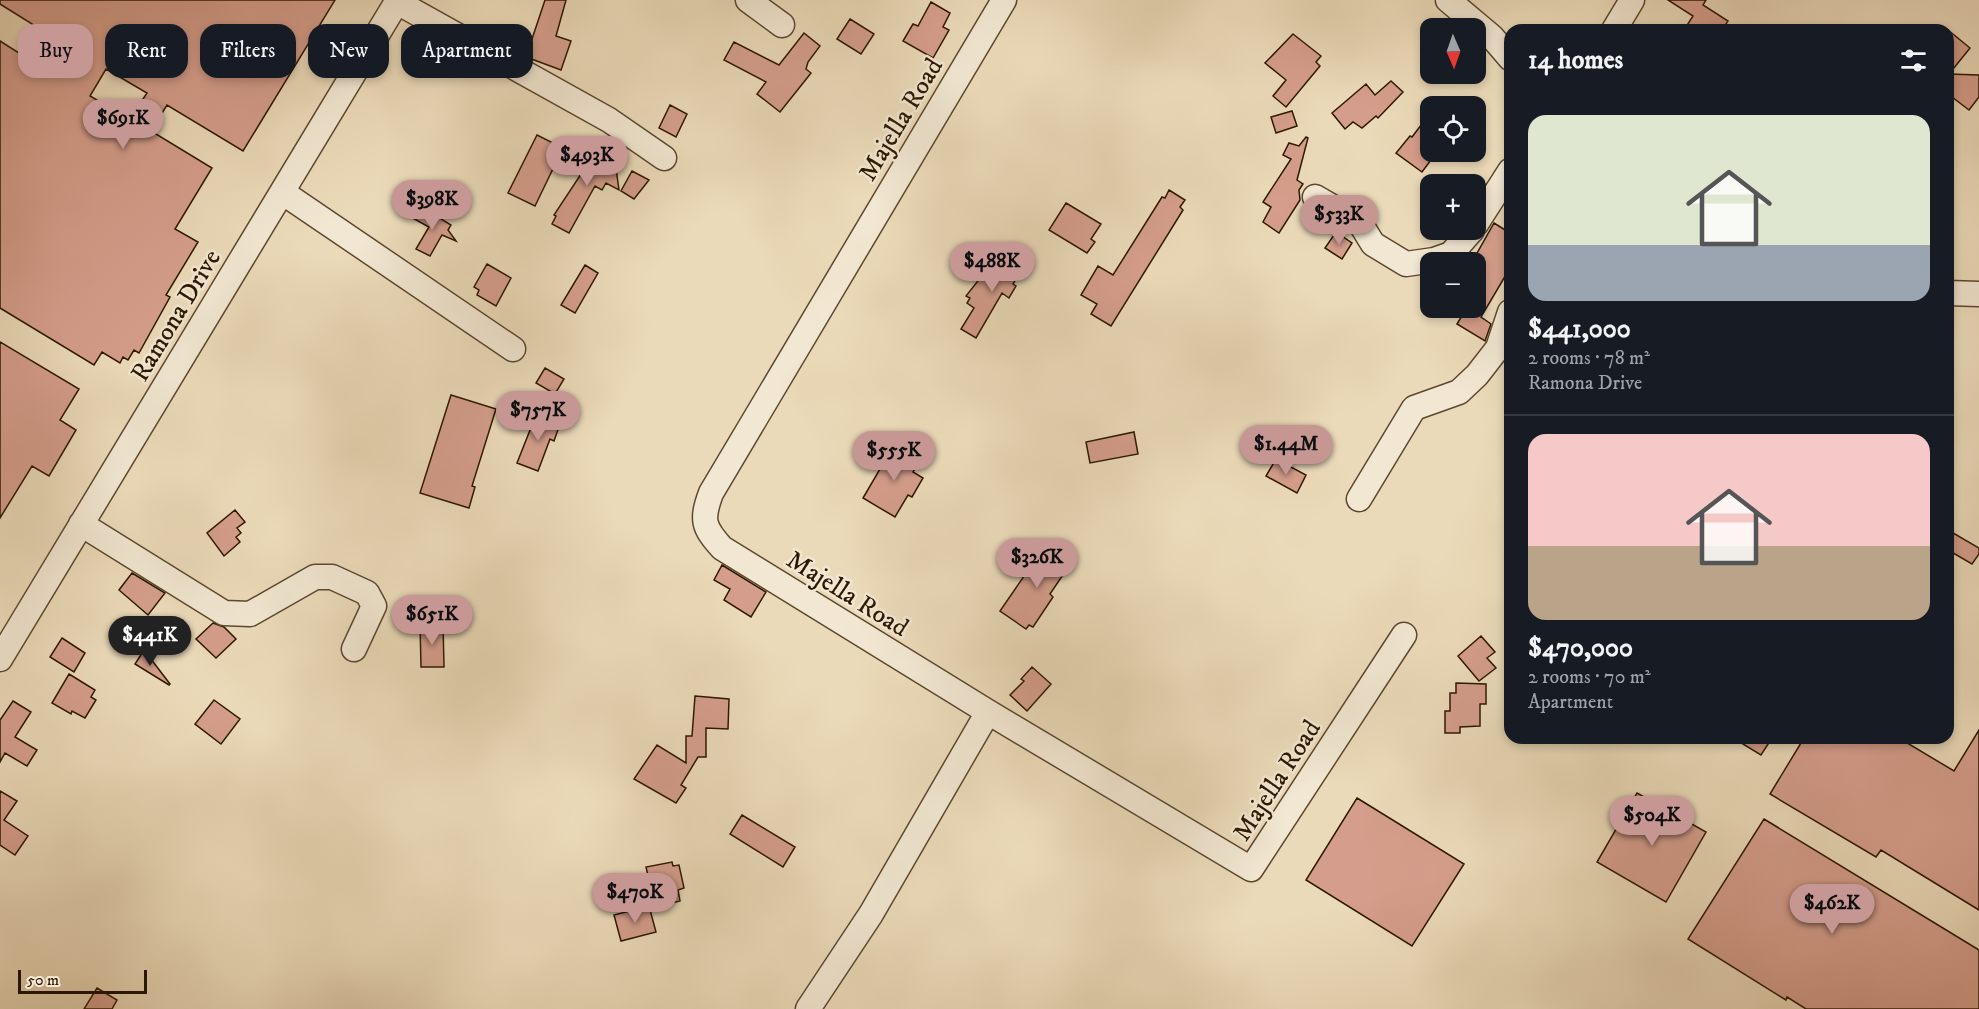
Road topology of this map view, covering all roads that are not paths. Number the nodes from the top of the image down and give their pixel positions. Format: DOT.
graph roads {
  1 [pos="748,0"];
  2 [pos="1004,0"];
  3 [pos="1448,0"];
  4 [pos="1632,0"];
  5 [pos="398,1"];
  6 [pos="1618,24"];
  7 [pos="782,25"];
  8 [pos="1504,51"];
  9 [pos="664,158"];
  10 [pos="1504,180"];
  11 [pos="282,192"];
  12 [pos="1315,197"];
  13 [pos="1486,208"];
  14 [pos="1463,240"];
  15 [pos="1954,293"];
  16 [pos="1979,294"];
  17 [pos="1504,330"];
  18 [pos="513,349"];
  19 [pos="1359,499"];
  20 [pos="81,524"];
  21 [pos="1404,635"];
  22 [pos="4,645"];
  23 [pos="354,649"];
  24 [pos="988,712"];
  25 [pos="808,1009"];
  1 -- 7 [label="street"];
  2 -- 24 [label="street, Majella Road"];
  3 -- 8 [label="street"];
  4 -- 6 [label="street"];
  5 -- 9 [label="street"];
  5 -- 11 [label="street, Ramona Drive"];
  10 -- 13 [label="street"];
  11 -- 18 [label="street"];
  11 -- 20 [label="street, Ramona Drive"];
  12 -- 14 [label="street"];
  15 -- 16 [label="street"];
  17 -- 19 [label="street"];
  20 -- 22 [label="street, Ramona Drive"];
  20 -- 23 [label="street"];
  21 -- 24 [label="street, Majella Road"];
  24 -- 25 [label="street"];
}
